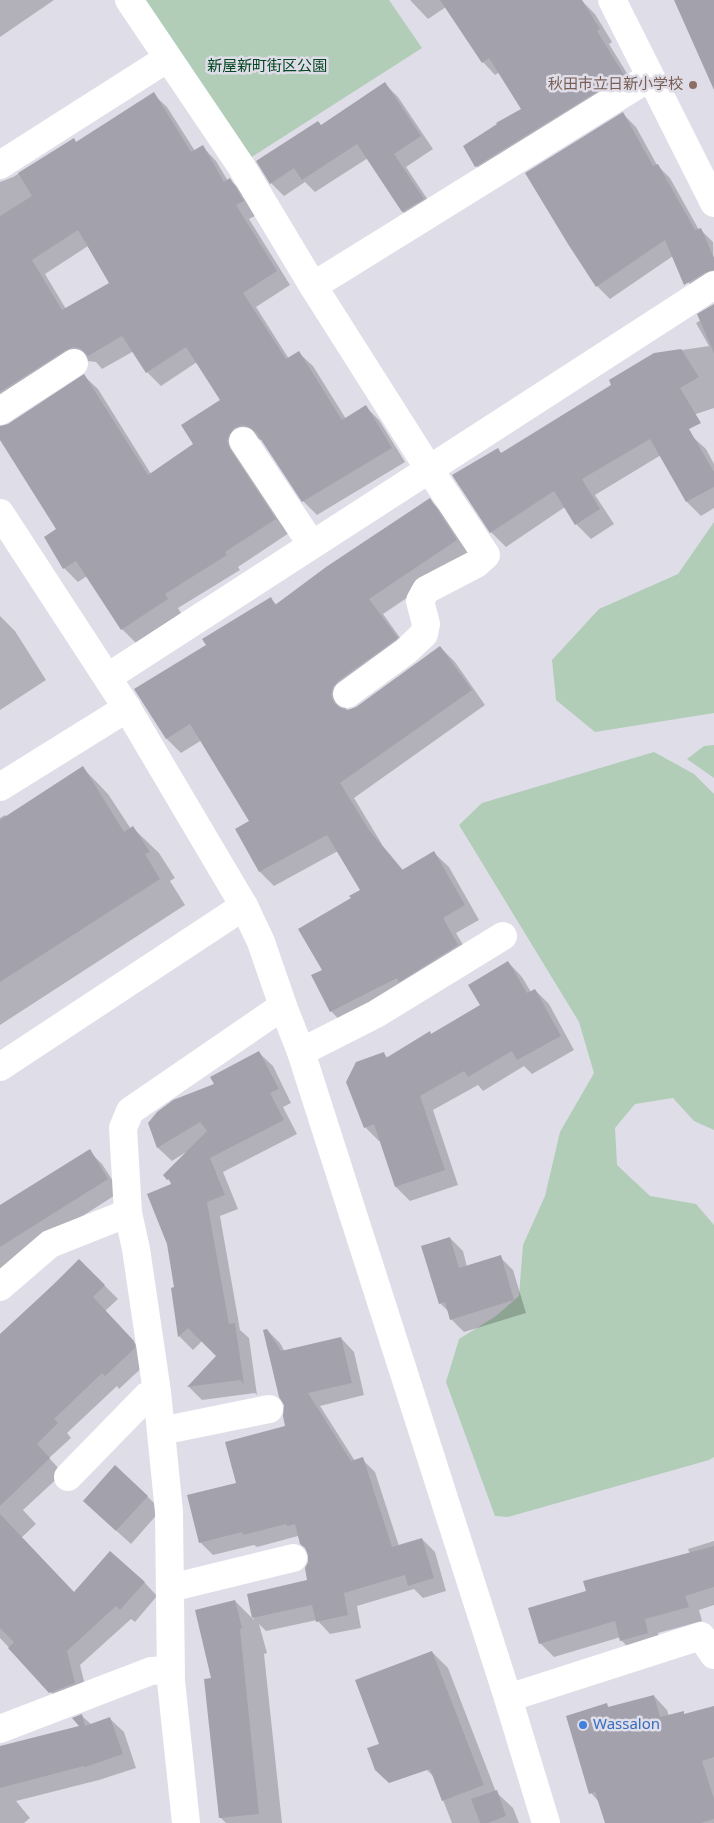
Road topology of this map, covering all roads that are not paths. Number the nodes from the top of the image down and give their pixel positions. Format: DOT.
graph roads {
  1 [pos="129,0"];
  2 [pos="612,0"];
  3 [pos="168,58"];
  4 [pos="650,77"];
  5 [pos="0,165"];
  6 [pos="714,203"];
  7 [pos="714,285"];
  8 [pos="313,286"];
  9 [pos="74,363"];
  10 [pos="0,411"];
  11 [pos="243,441"];
  12 [pos="429,469"];
  13 [pos="0,513"];
  14 [pos="312,545"];
  15 [pos="108,676"];
  16 [pos="346,694"];
  17 [pos="127,708"];
  18 [pos="0,787"];
  19 [pos="244,906"];
  20 [pos="503,936"];
  21 [pos="283,1006"];
  22 [pos="301,1052"];
  23 [pos="0,1067"];
  24 [pos="128,1213"];
  25 [pos="0,1287"];
  26 [pos="158,1392"];
  27 [pos="269,1409"];
  28 [pos="161,1431"];
  29 [pos="68,1477"];
  30 [pos="293,1558"];
  31 [pos="170,1588"];
  32 [pos="714,1656"];
  33 [pos="171,1670"];
  34 [pos="508,1698"];
  35 [pos="0,1729"];
  36 [pos="186,1823"];
  37 [pos="546,1823"];
  1 -- 3 [label="street"];
  2 -- 4 [label="street"];
  3 -- 5 [label="street"];
  3 -- 8 [label="street"];
  4 -- 6 [label="street"];
  4 -- 8 [label="street"];
  7 -- 12 [label="street"];
  8 -- 12 [label="street"];
  9 -- 10 [label="street"];
  11 -- 14 [label="street"];
  12 -- 14 [label="street"];
  12 -- 16 [label="street"];
  13 -- 15 [label="street"];
  14 -- 15 [label="street"];
  15 -- 17 [label="street"];
  17 -- 18 [label="street"];
  17 -- 19 [label="street"];
  19 -- 21 [label="street"];
  19 -- 23 [label="street"];
  20 -- 22 [label="street"];
  21 -- 22 [label="street"];
  21 -- 24 [label="street"];
  22 -- 34 [label="street"];
  24 -- 25 [label="street"];
  24 -- 26 [label="street"];
  26 -- 28 [label="street"];
  26 -- 29 [label="street"];
  27 -- 28 [label="street"];
  28 -- 31 [label="street"];
  30 -- 31 [label="street"];
  31 -- 33 [label="street"];
  32 -- 34 [label="street"];
  33 -- 35 [label="street"];
  33 -- 36 [label="street"];
  34 -- 37 [label="street"];
}
